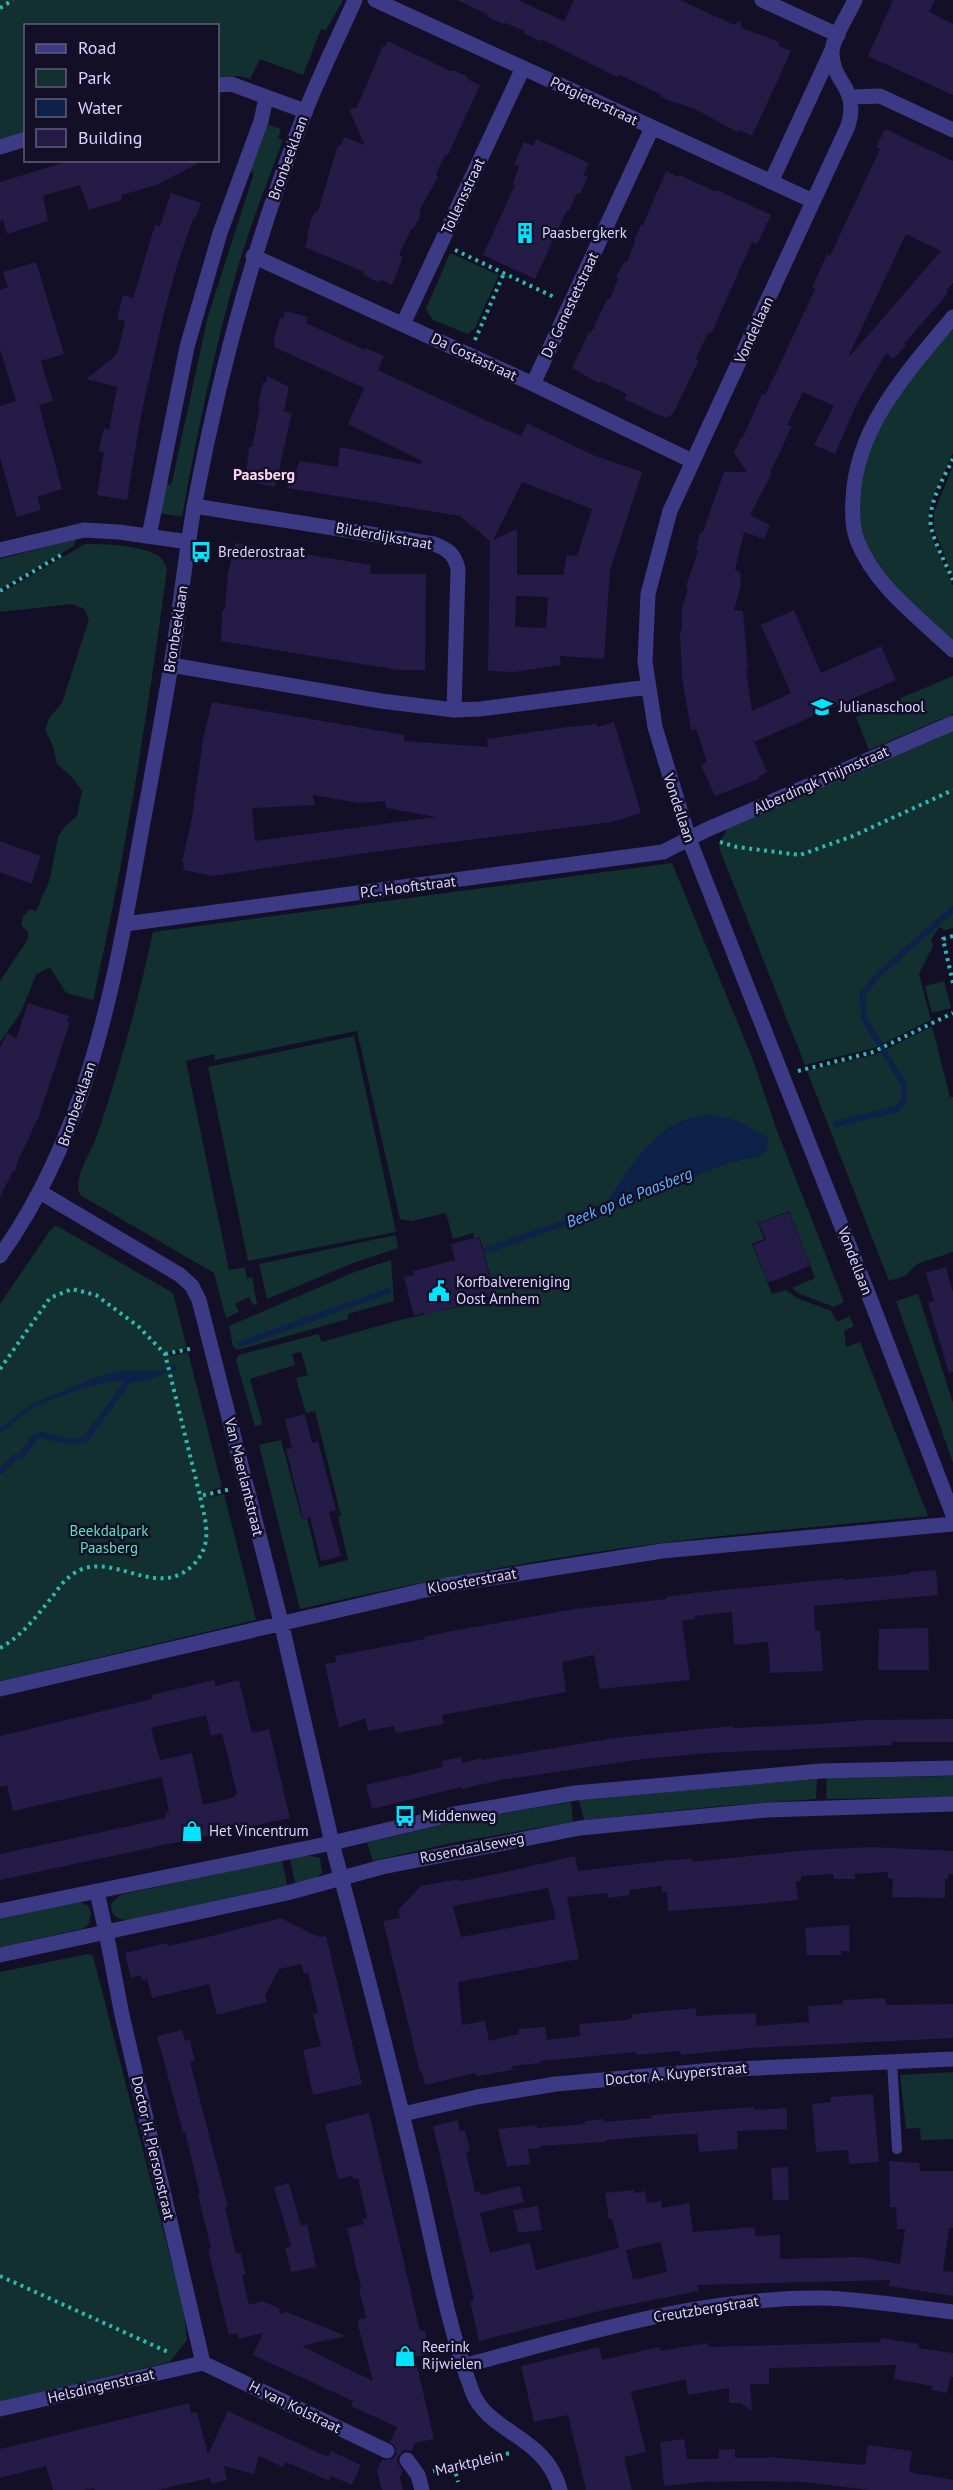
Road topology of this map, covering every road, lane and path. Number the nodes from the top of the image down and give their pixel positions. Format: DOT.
graph roads {
  1 [pos="14,0"];
  2 [pos="355,0"];
  3 [pos="375,0"];
  4 [pos="762,0"];
  5 [pos="855,0"];
  6 [pos="0,8"];
  7 [pos="838,35"];
  8 [pos="832,50"];
  9 [pos="523,68"];
  10 [pos="219,86"];
  11 [pos="852,97"];
  12 [pos="266,98"];
  13 [pos="305,111"];
  14 [pos="652,128"];
  15 [pos="953,130"];
  16 [pos="24,141"];
  17 [pos="0,147"];
  18 [pos="771,182"];
  19 [pos="813,201"];
  20 [pos="441,243"];
  21 [pos="254,256"];
  22 [pos="504,273"];
  23 [pos="570,305"];
  24 [pos="953,317"];
  25 [pos="403,324"];
  26 [pos="469,354"];
  27 [pos="533,384"];
  28 [pos="953,459"];
  29 [pos="692,462"];
  30 [pos="194,506"];
  31 [pos="149,536"];
  32 [pos="189,542"];
  33 [pos="0,549"];
  34 [pos="67,552"];
  35 [pos="953,580"];
  36 [pos="0,591"];
  37 [pos="953,650"];
  38 [pos="171,665"];
  39 [pos="648,687"];
  40 [pos="454,710"];
  41 [pos="953,723"];
  42 [pos="953,790"];
  43 [pos="706,830"];
  44 [pos="689,839"];
  45 [pos="125,924"];
  46 [pos="953,936"];
  47 [pos="953,983"];
  48 [pos="953,1013"];
  49 [pos="782,1075"];
  50 [pos="40,1192"];
  51 [pos="0,1256"];
  52 [pos="211,1344"];
  53 [pos="165,1354"];
  54 [pos="0,1368"];
  55 [pos="245,1486"];
  56 [pos="200,1496"];
  57 [pos="953,1515"];
  58 [pos="953,1524"];
  59 [pos="281,1622"];
  60 [pos="0,1648"];
  61 [pos="0,1689"];
  62 [pos="953,1768"];
  63 [pos="953,1804"];
  64 [pos="332,1843"];
  65 [pos="341,1876"];
  66 [pos="98,1892"];
  67 [pos="0,1911"];
  68 [pos="106,1932"];
  69 [pos="0,1955"];
  70 [pos="953,2059"];
  71 [pos="892,2061"];
  72 [pos="403,2114"];
  73 [pos="897,2150"];
  74 [pos="0,2276"];
  75 [pos="953,2312"];
  76 [pos="170,2353"];
  77 [pos="203,2363"];
  78 [pos="464,2366"];
  79 [pos="0,2409"];
  80 [pos="534,2448"];
  81 [pos="387,2451"];
  82 [pos="408,2460"];
  83 [pos="454,2466"];
  84 [pos="420,2482"];
  85 [pos="458,2482"];
  86 [pos="560,2490"];
  1 -- 6 [label="path"];
  2 -- 13 [label="street, Bronbeeklaan"];
  3 -- 9 [label="street, Potgieterstraat"];
  4 -- 7 [label="street"];
  5 -- 7 [label="street"];
  7 -- 8 [label="street"];
  8 -- 11 [label="street"];
  8 -- 18 [label="street"];
  9 -- 14 [label="street, Potgieterstraat"];
  9 -- 20 [label="street, Tollensstraat"];
  10 -- 12 [label="street"];
  11 -- 15 [label="street"];
  11 -- 19 [label="street, Vondellaan"];
  12 -- 13 [label="street"];
  12 -- 31 [label="street"];
  13 -- 21 [label="street, Bronbeeklaan"];
  14 -- 18 [label="street, Potgieterstraat"];
  14 -- 23 [label="street, De Genestetstraat"];
  16 -- 17 [label="street"];
  18 -- 19 [label="street, Potgieterstraat"];
  19 -- 29 [label="street, Vondellaan"];
  20 -- 22 [label="path"];
  20 -- 25 [label="street, Tollensstraat"];
  21 -- 25 [label="street, Da Costastraat"];
  21 -- 30 [label="street, Bronbeeklaan"];
  22 -- 23 [label="path"];
  22 -- 26 [label="path"];
  23 -- 27 [label="street, De Genestetstraat"];
  24 -- 37 [label="street"];
  25 -- 26 [label="street, Da Costastraat"];
  26 -- 27 [label="street, Da Costastraat"];
  27 -- 29 [label="street, Da Costastraat"];
  28 -- 35 [label="path"];
  29 -- 39 [label="street, Vondellaan"];
  30 -- 32 [label="street, Bronbeeklaan"];
  30 -- 40 [label="street, Bilderdijkstraat"];
  31 -- 32 [label="street"];
  31 -- 33 [label="street"];
  32 -- 38 [label="street, Bronbeeklaan"];
  34 -- 36 [label="path"];
  38 -- 40 [label="street"];
  38 -- 45 [label="street, Bronbeeklaan"];
  39 -- 40 [label="street"];
  39 -- 44 [label="street, Vondellaan"];
  41 -- 43 [label="street, Alberdingk Thijmstraat"];
  42 -- 43 [label="path"];
  43 -- 44 [label="street, Alberdingk Thijmstraat"];
  44 -- 45 [label="street, P.C. Hooftstraat"];
  44 -- 49 [label="street, Vondellaan"];
  45 -- 50 [label="street, Bronbeeklaan"];
  46 -- 47 [label="path"];
  48 -- 49 [label="path"];
  49 -- 57 [label="street, Vondellaan"];
  50 -- 51 [label="street, Bronbeeklaan"];
  50 -- 52 [label="street, Van Maerlantstraat"];
  52 -- 53 [label="path"];
  52 -- 55 [label="street, Van Maerlantstraat"];
  53 -- 54 [label="path"];
  53 -- 56 [label="path"];
  55 -- 56 [label="path"];
  55 -- 59 [label="street, Van Maerlantstraat"];
  56 -- 60 [label="path"];
  58 -- 59 [label="street, Kloosterstraat"];
  59 -- 61 [label="street, Kloosterstraat"];
  59 -- 64 [label="street, Van Maerlantstraat"];
  62 -- 64 [label="street"];
  63 -- 65 [label="street, Rosendaalseweg"];
  64 -- 65 [label="street, Van Maerlantstraat"];
  64 -- 66 [label="street"];
  65 -- 68 [label="street, Rosendaalseweg"];
  65 -- 72 [label="street"];
  66 -- 67 [label="street"];
  66 -- 68 [label="street, Doctor H. Piersonstraat"];
  68 -- 69 [label="street, Rosendaalseweg"];
  68 -- 77 [label="street, Doctor H. Piersonstraat"];
  70 -- 71 [label="street, Doctor A. Kuyperstraat"];
  71 -- 72 [label="street, Doctor A. Kuyperstraat"];
  71 -- 73 [label="lane"];
  72 -- 78 [label="street"];
  74 -- 76 [label="path"];
  75 -- 78 [label="street, Creutzbergstraat"];
  77 -- 79 [label="street, Helsdingenstraat"];
  77 -- 81 [label="street, H. van Kolstraat"];
  78 -- 80 [label="street"];
  80 -- 83 [label="path, Marktplein"];
  80 -- 86 [label="street"];
  82 -- 84 [label="street"];
  83 -- 84 [label="path, Marktplein"];
  83 -- 85 [label="path"];
}
